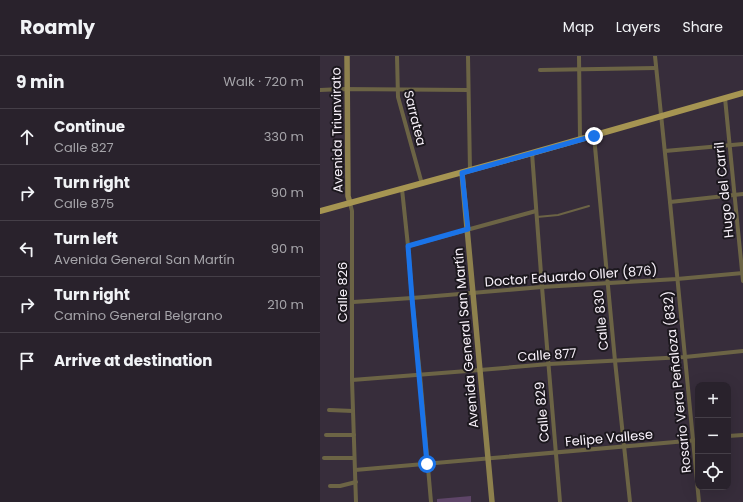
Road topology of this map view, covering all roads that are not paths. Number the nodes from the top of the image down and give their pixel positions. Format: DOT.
graph roads {
  1 [pos="347,56"];
  2 [pos="397,56"];
  3 [pos="468,56"];
  4 [pos="579,56"];
  5 [pos="655,56"];
  6 [pos="656,68"];
  7 [pos="579,69"];
  8 [pos="540,70"];
  9 [pos="347,89"];
  10 [pos="320,90"];
  11 [pos="397,90"];
  12 [pos="468,90"];
  13 [pos="743,93"];
  14 [pos="725,98"];
  15 [pos="661,116"];
  16 [pos="594,136"];
  17 [pos="580,139"];
  18 [pos="743,144"];
  19 [pos="729,146"];
  20 [pos="665,151"];
  21 [pos="532,153"];
  22 [pos="470,171"];
  23 [pos="462,173"];
  24 [pos="422,184"];
  25 [pos="402,189"];
  26 [pos="743,194"];
  27 [pos="734,195"];
  28 [pos="670,202"];
  29 [pos="350,203"];
  30 [pos="590,206"];
  31 [pos="320,212"];
  32 [pos="536,212"];
  33 [pos="537,217"];
  34 [pos="468,229"];
  35 [pos="408,246"];
  36 [pos="743,273"];
  37 [pos="677,279"];
  38 [pos="743,281"];
  39 [pos="607,283"];
  40 [pos="542,287"];
  41 [pos="474,293"];
  42 [pos="412,298"];
  43 [pos="352,302"];
  44 [pos="743,351"];
  45 [pos="685,357"];
  46 [pos="614,361"];
  47 [pos="548,364"];
  48 [pos="480,370"];
  49 [pos="420,375"];
  50 [pos="352,380"];
  51 [pos="329,410"];
  52 [pos="353,411"];
  53 [pos="743,434"];
  54 [pos="326,435"];
  55 [pos="354,435"];
  56 [pos="731,436"];
  57 [pos="693,440"];
  58 [pos="624,447"];
  59 [pos="556,453"];
  60 [pos="324,458"];
  61 [pos="354,458"];
  62 [pos="488,459"];
  63 [pos="427,464"];
  64 [pos="355,470"];
  65 [pos="356,482"];
  66 [pos="330,486"];
  67 [pos="356,502"];
  68 [pos="430,502"];
  69 [pos="492,502"];
  70 [pos="560,502"];
  71 [pos="630,502"];
  72 [pos="699,502"];
  1 -- 9 [label="main road, Avenida Triunvirato"];
  2 -- 11 [label="street, Sarratea"];
  3 -- 12 [label="street"];
  4 -- 7 [label="street"];
  5 -- 6 [label="street, Rosario Vera Peñaloza (832)"];
  6 -- 7 [label="street"];
  6 -- 15 [label="street, Rosario Vera Peñaloza (832)"];
  7 -- 8 [label="street"];
  7 -- 17 [label="street"];
  9 -- 10 [label="street"];
  9 -- 11 [label="street"];
  9 -- 29 [label="main road, Avenida Triunvirato"];
  11 -- 12 [label="street"];
  11 -- 24 [label="street, Sarratea"];
  12 -- 22 [label="street"];
  13 -- 14 [label="main road"];
  14 -- 15 [label="main road"];
  14 -- 19 [label="street, Hugo del Carril"];
  15 -- 16 [label="main road"];
  15 -- 20 [label="street, Rosario Vera Peñaloza (832)"];
  16 -- 17 [label="main road"];
  16 -- 39 [label="street, Calle 830"];
  17 -- 21 [label="main road"];
  18 -- 19 [label="street"];
  19 -- 20 [label="street"];
  19 -- 27 [label="street, Hugo del Carril"];
  20 -- 28 [label="street, Rosario Vera Peñaloza (832)"];
  21 -- 22 [label="main road"];
  21 -- 32 [label="street, Calle 829"];
  22 -- 23 [label="main road"];
  23 -- 24 [label="main road"];
  23 -- 34 [label="main road, Avenida General San Martín"];
  24 -- 25 [label="main road"];
  25 -- 29 [label="main road"];
  25 -- 35 [label="street"];
  26 -- 27 [label="street"];
  27 -- 28 [label="street"];
  27 -- 36 [label="street, Hugo del Carril"];
  28 -- 37 [label="street, Rosario Vera Peñaloza (832)"];
  29 -- 31 [label="main road"];
  29 -- 43 [label="street, Calle 826"];
  30 -- 33 [label="lane"];
  32 -- 33 [label="street, Calle 829"];
  32 -- 34 [label="street"];
  33 -- 40 [label="street, Calle 829"];
  34 -- 35 [label="street"];
  34 -- 41 [label="main road, Avenida General San Martín"];
  35 -- 42 [label="street"];
  36 -- 37 [label="street, Doctor Eduardo Oller (876)"];
  36 -- 38 [label="street, Hugo del Carril"];
  37 -- 39 [label="street, Doctor Eduardo Oller (876)"];
  37 -- 45 [label="street, Rosario Vera Peñaloza (832)"];
  39 -- 40 [label="street, Doctor Eduardo Oller (876)"];
  39 -- 46 [label="street, Calle 830"];
  40 -- 41 [label="street, Doctor Eduardo Oller (876)"];
  40 -- 47 [label="street, Calle 829"];
  41 -- 42 [label="street, Doctor Eduardo Oller (876)"];
  41 -- 48 [label="main road, Avenida General San Martín"];
  42 -- 43 [label="street, Doctor Eduardo Oller (876)"];
  42 -- 49 [label="street"];
  43 -- 50 [label="street, Calle 826"];
  44 -- 45 [label="street, Calle 877"];
  45 -- 46 [label="street, Calle 877"];
  45 -- 57 [label="street, Rosario Vera Peñaloza (832)"];
  46 -- 47 [label="street, Calle 877"];
  46 -- 58 [label="street, Calle 830"];
  47 -- 48 [label="street, Calle 877"];
  47 -- 59 [label="street, Calle 829"];
  48 -- 49 [label="street, Calle 877"];
  48 -- 62 [label="main road, Avenida General San Martín"];
  49 -- 50 [label="street, Calle 877"];
  49 -- 63 [label="street"];
  50 -- 52 [label="street, Calle 826"];
  51 -- 52 [label="street"];
  52 -- 55 [label="street, Calle 826"];
  53 -- 56 [label="street"];
  54 -- 55 [label="street"];
  55 -- 61 [label="street, Calle 826"];
  57 -- 58 [label="street, Felipe Vallese"];
  57 -- 72 [label="street, Rosario Vera Peñaloza (832)"];
  58 -- 59 [label="street, Felipe Vallese"];
  58 -- 71 [label="street, Calle 830"];
  59 -- 62 [label="street, Felipe Vallese"];
  59 -- 70 [label="street, Calle 829"];
  60 -- 61 [label="street"];
  61 -- 64 [label="street, Calle 826"];
  62 -- 63 [label="street, Felipe Vallese"];
  62 -- 69 [label="main road, Avenida General San Martín"];
  63 -- 64 [label="street, Felipe Vallese"];
  63 -- 68 [label="street"];
  64 -- 65 [label="street, Calle 826"];
  65 -- 66 [label="street"];
  65 -- 67 [label="street, Calle 826"];
}
